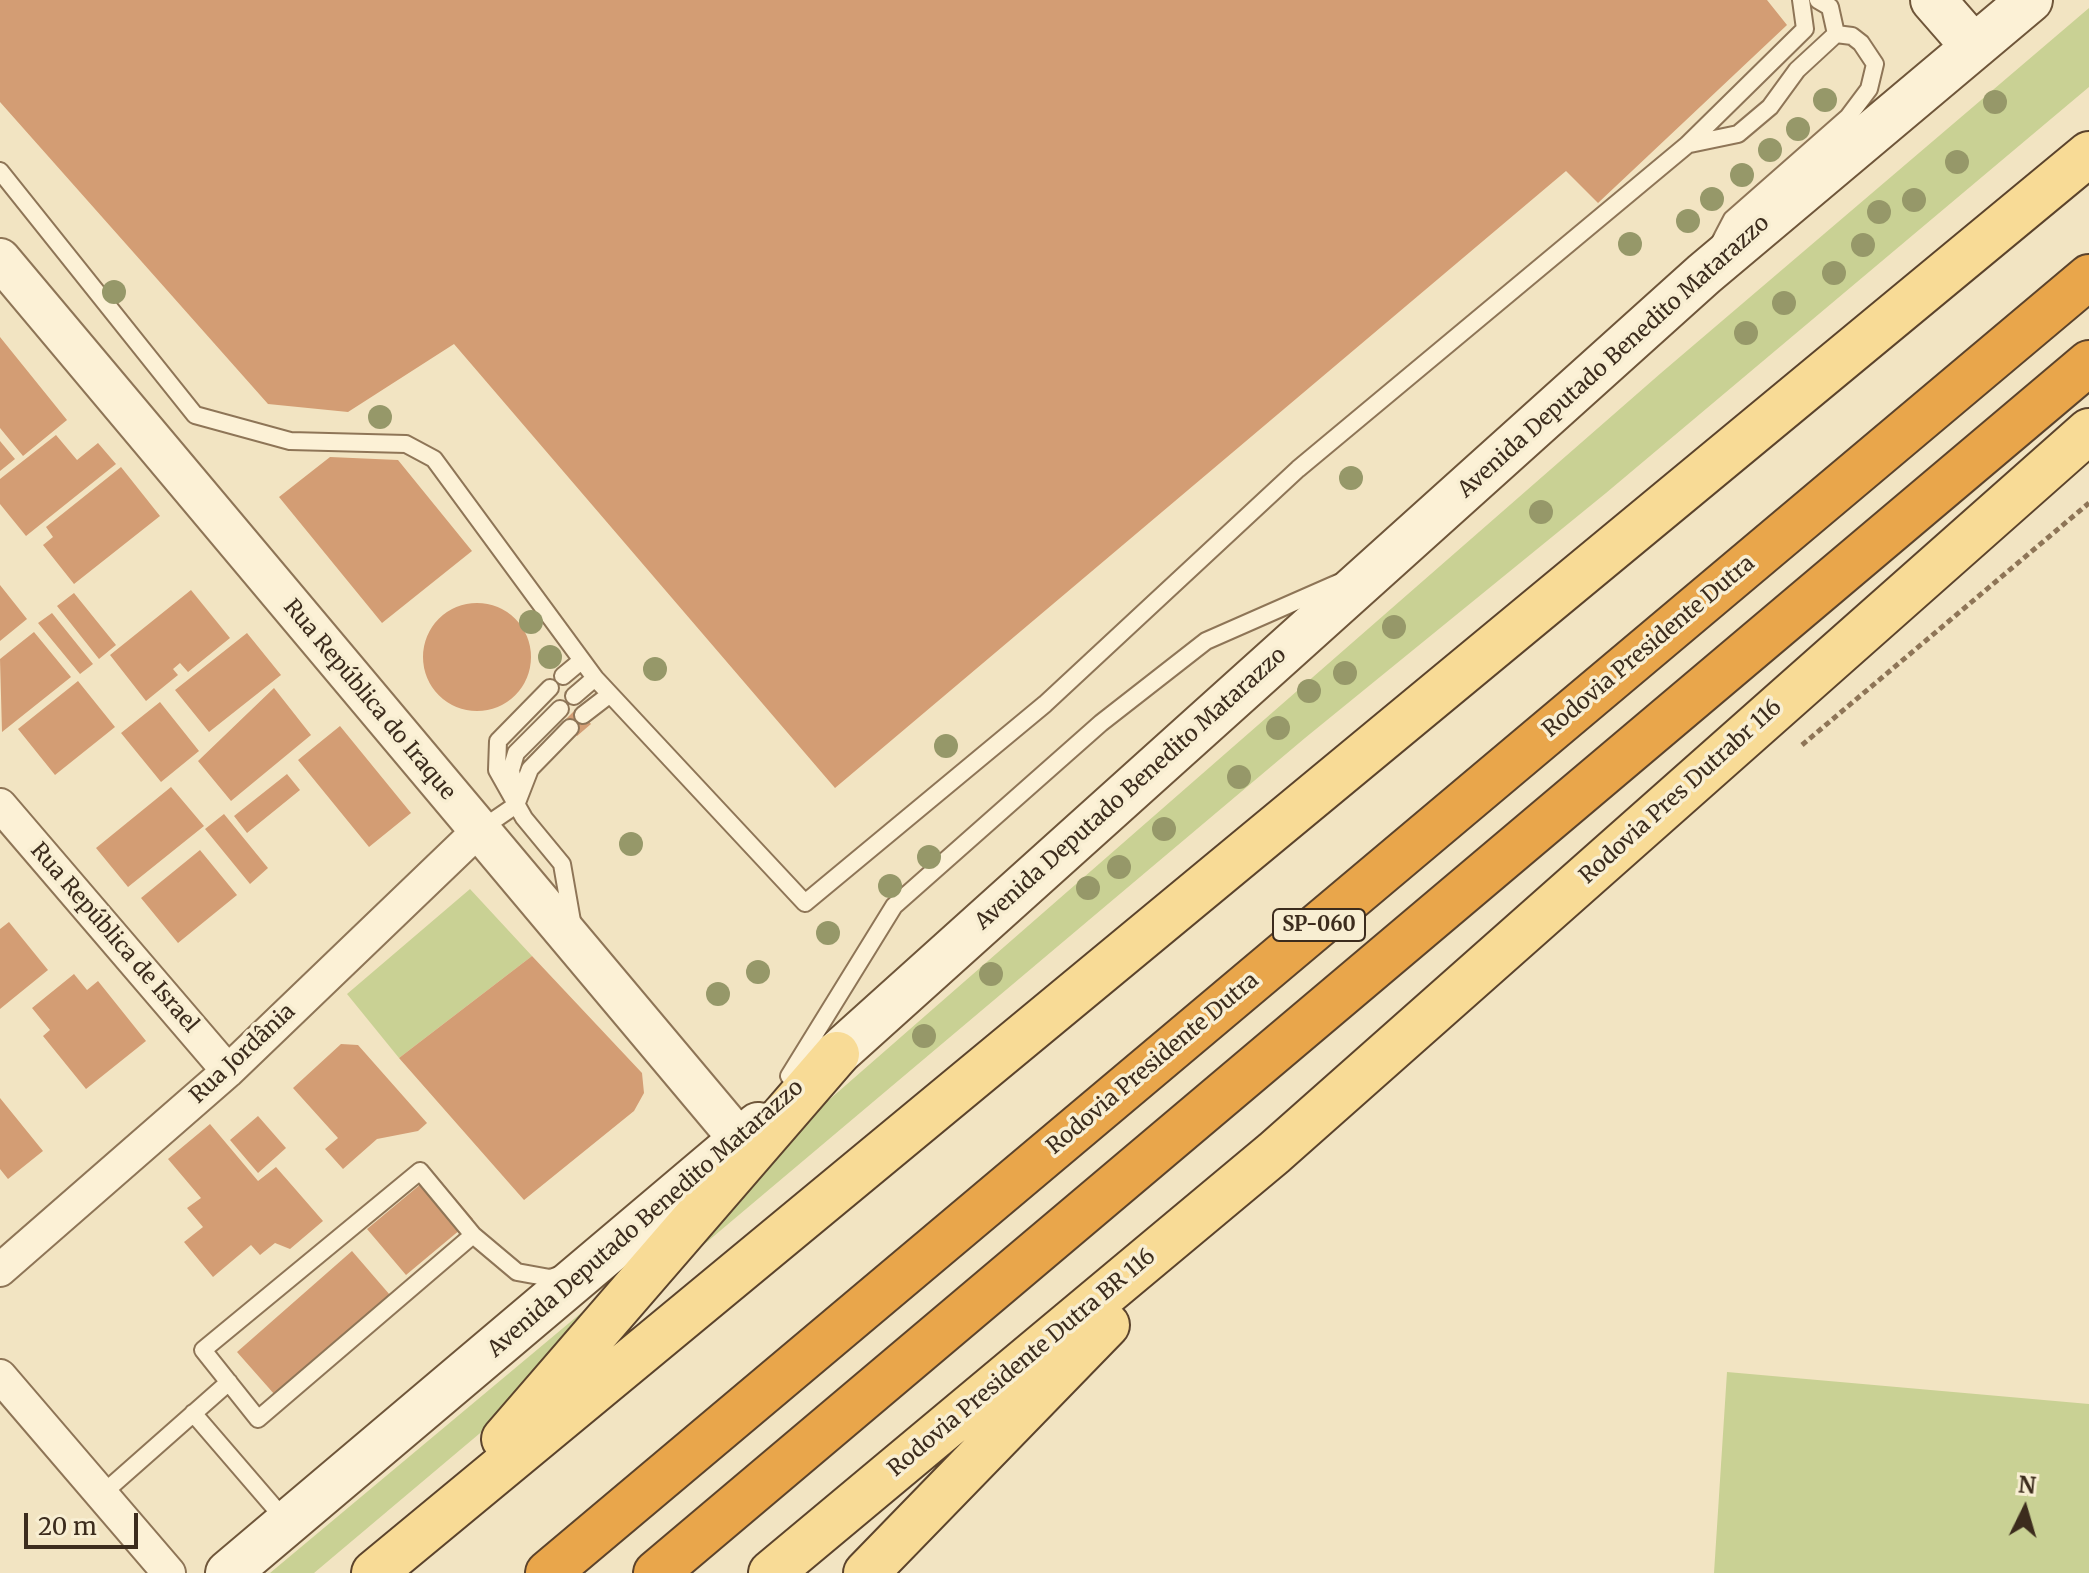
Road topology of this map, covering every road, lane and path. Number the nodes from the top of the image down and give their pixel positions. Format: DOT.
graph roads {
  1 [pos="1801,0"];
  2 [pos="1818,0"];
  3 [pos="1933,0"];
  4 [pos="2030,0"];
  5 [pos="1836,34"];
  6 [pos="1974,47"];
  7 [pos="1687,145"];
  8 [pos="2089,154"];
  9 [pos="0,171"];
  10 [pos="3,267"];
  11 [pos="1704,274"];
  12 [pos="2089,277"];
  13 [pos="2089,363"];
  14 [pos="2089,431"];
  15 [pos="1380,565"];
  16 [pos="581,661"];
  17 [pos="563,676"];
  18 [pos="595,678"];
  19 [pos="550,688"];
  20 [pos="609,695"];
  21 [pos="574,696"];
  22 [pos="560,709"];
  23 [pos="583,715"];
  24 [pos="570,728"];
  25 [pos="0,805"];
  26 [pos="516,805"];
  27 [pos="478,831"];
  28 [pos="577,947"];
  29 [pos="837,1054"];
  30 [pos="228,1071"];
  31 [pos="764,1112"];
  32 [pos="1274,1153"];
  33 [pos="473,1235"];
  34 [pos="597,1263"];
  35 [pos="0,1270"];
  36 [pos="0,1376"];
  37 [pos="229,1382"];
  38 [pos="193,1413"];
  39 [pos="101,1495"];
  40 [pos="287,1523"];
  41 [pos="420,1535"];
  42 [pos="169,1573"];
  43 [pos="228,1573"];
  44 [pos="374,1573"];
  45 [pos="548,1573"];
  46 [pos="656,1573"];
  47 [pos="771,1573"];
  48 [pos="866,1573"];
  1 -- 7 [label="lane"];
  2 -- 5 [label="lane"];
  3 -- 6 [label="main road"];
  4 -- 6 [label="main road, Avenida Deputado Benedito Matarazzo"];
  5 -- 7 [label="lane"];
  5 -- 11 [label="lane"];
  6 -- 11 [label="main road, Avenida Deputado Benedito Matarazzo"];
  7 -- 20 [label="lane"];
  8 -- 41 [label="main road"];
  9 -- 16 [label="lane"];
  10 -- 27 [label="street, Rua República do Iraque"];
  11 -- 15 [label="main road, Avenida Deputado Benedito Matarazzo"];
  12 -- 45 [label="highway, Rodovia Presidente Dutra / SP-060"];
  13 -- 46 [label="highway, SP-060"];
  14 -- 32 [label="main road, Rodovia Pres Dutrabr 116"];
  15 -- 29 [label="main road, Avenida Deputado Benedito Matarazzo"];
  15 -- 31 [label="lane"];
  16 -- 17 [label="lane"];
  16 -- 18 [label="lane"];
  18 -- 20 [label="lane"];
  18 -- 21 [label="lane"];
  19 -- 26 [label="lane"];
  20 -- 23 [label="lane"];
  22 -- 26 [label="lane"];
  24 -- 26 [label="lane"];
  25 -- 30 [label="street, Rua República de Israel"];
  26 -- 27 [label="lane"];
  26 -- 28 [label="lane"];
  27 -- 28 [label="street, Rua República do Iraque"];
  27 -- 30 [label="street, Rua Jordânia"];
  28 -- 31 [label="street, Rua República do Iraque"];
  29 -- 31 [label="main road, Avenida Deputado Benedito Matarazzo"];
  29 -- 41 [label="main road"];
  30 -- 35 [label="street, Rua Jordânia"];
  31 -- 34 [label="main road, Avenida Deputado Benedito Matarazzo"];
  32 -- 47 [label="main road, Rodovia Presidente Dutra BR 116"];
  32 -- 48 [label="main road"];
  33 -- 34 [label="lane"];
  33 -- 37 [label="lane"];
  33 -- 37 [label="lane"];
  34 -- 40 [label="main road, Avenida Deputado Benedito Matarazzo"];
  36 -- 39 [label="street"];
  37 -- 38 [label="lane"];
  38 -- 39 [label="lane"];
  38 -- 40 [label="lane"];
  39 -- 42 [label="street"];
  40 -- 43 [label="main road, Avenida Deputado Benedito Matarazzo"];
  41 -- 44 [label="main road"];
}
